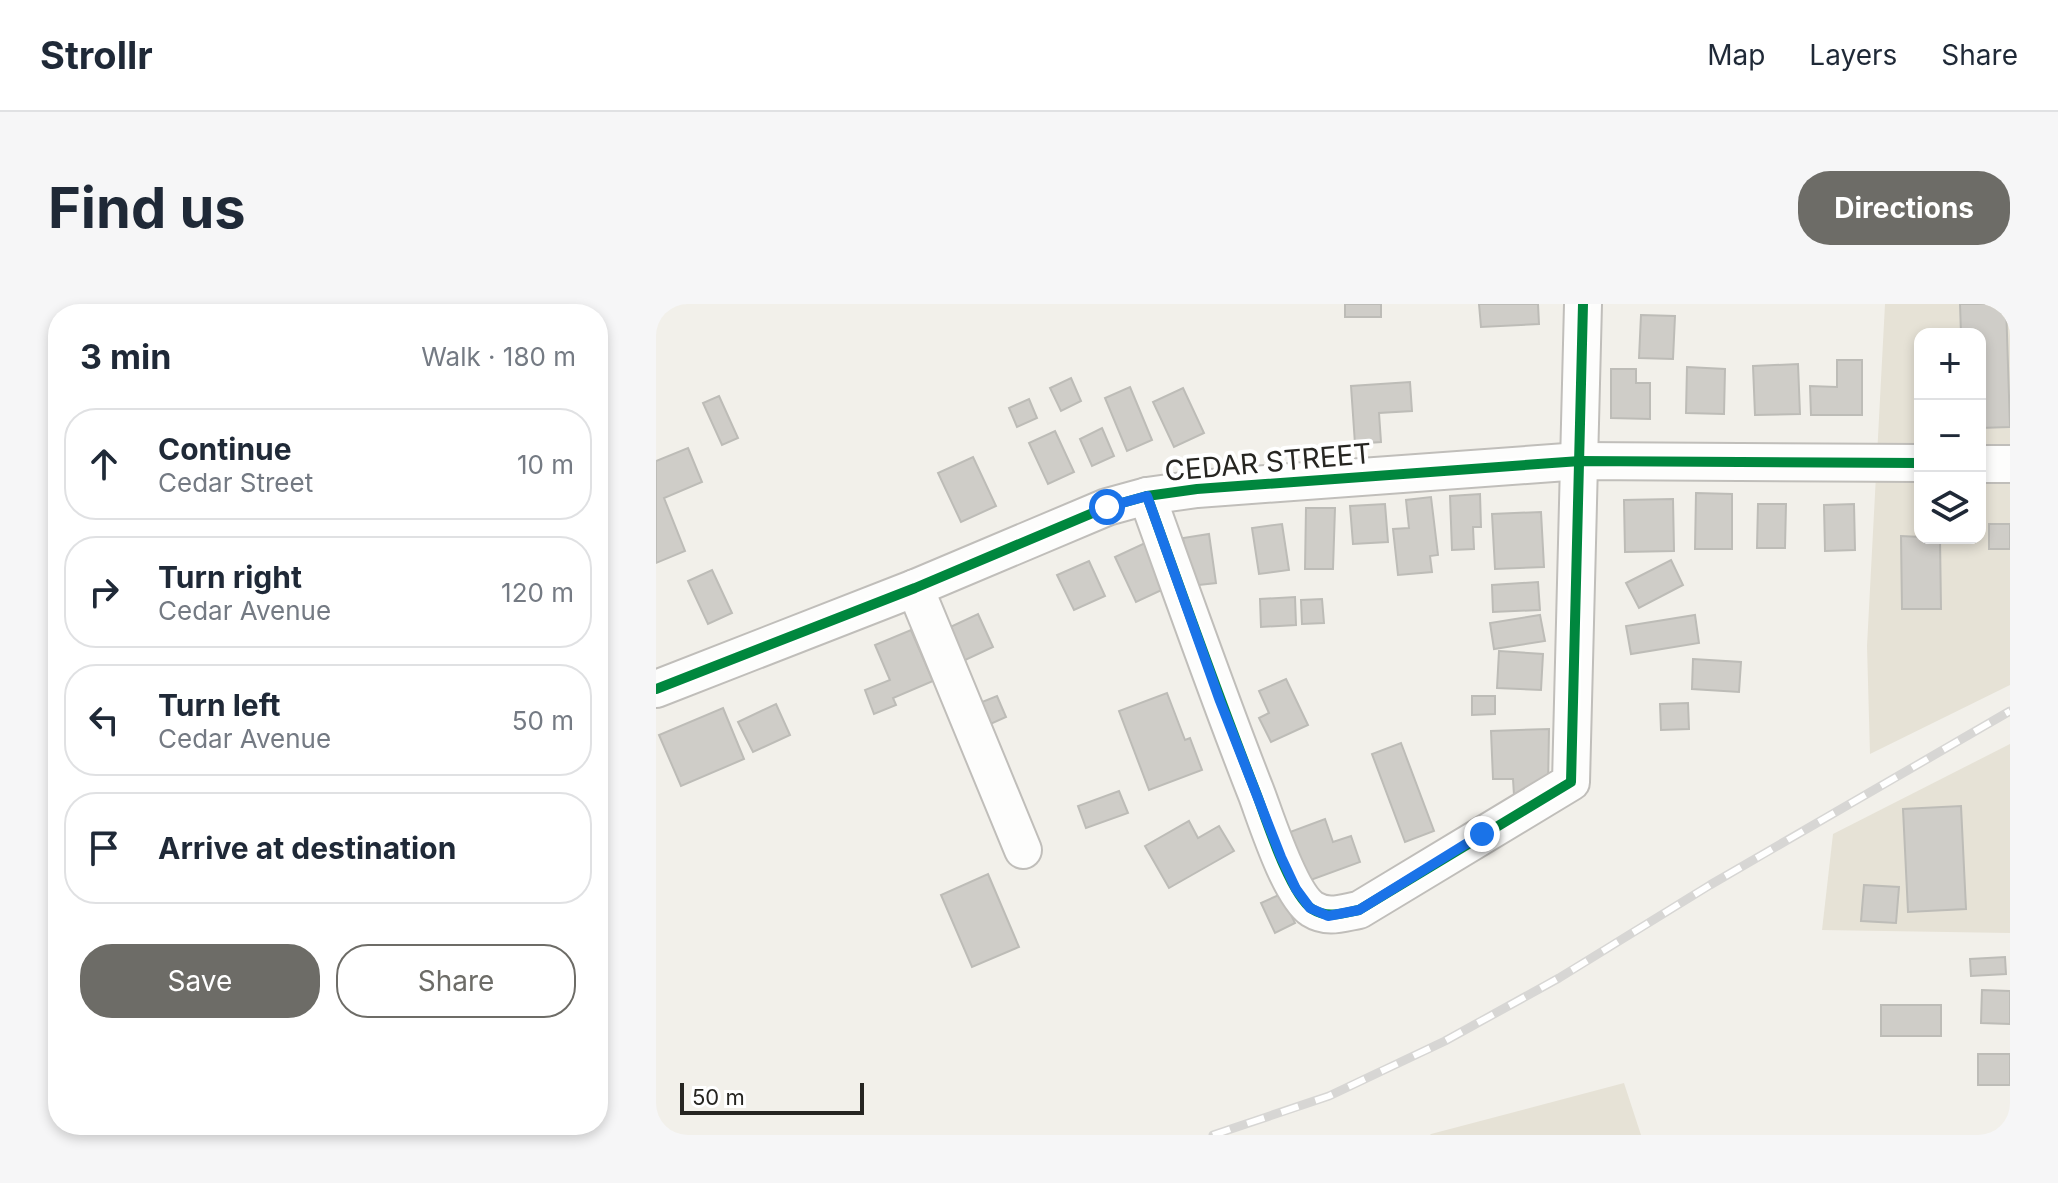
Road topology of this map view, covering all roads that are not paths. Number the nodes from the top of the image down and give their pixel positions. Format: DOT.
graph roads {
  1 [pos="1583,304"];
  2 [pos="1580,461"];
  3 [pos="1914,463"];
  4 [pos="1986,464"];
  5 [pos="2010,464"];
  6 [pos="1147,496"];
  7 [pos="915,588"];
  8 [pos="656,689"];
  9 [pos="1023,850"];
  1 -- 2 [label="street"];
  2 -- 3 [label="street, CEDAR STREET"];
  2 -- 6 [label="street, CEDAR STREET"];
  2 -- 6 [label="street"];
  4 -- 5 [label="street"];
  6 -- 7 [label="street, CEDAR STREET"];
  7 -- 8 [label="street, CEDAR STREET"];
  7 -- 9 [label="street"];
}
